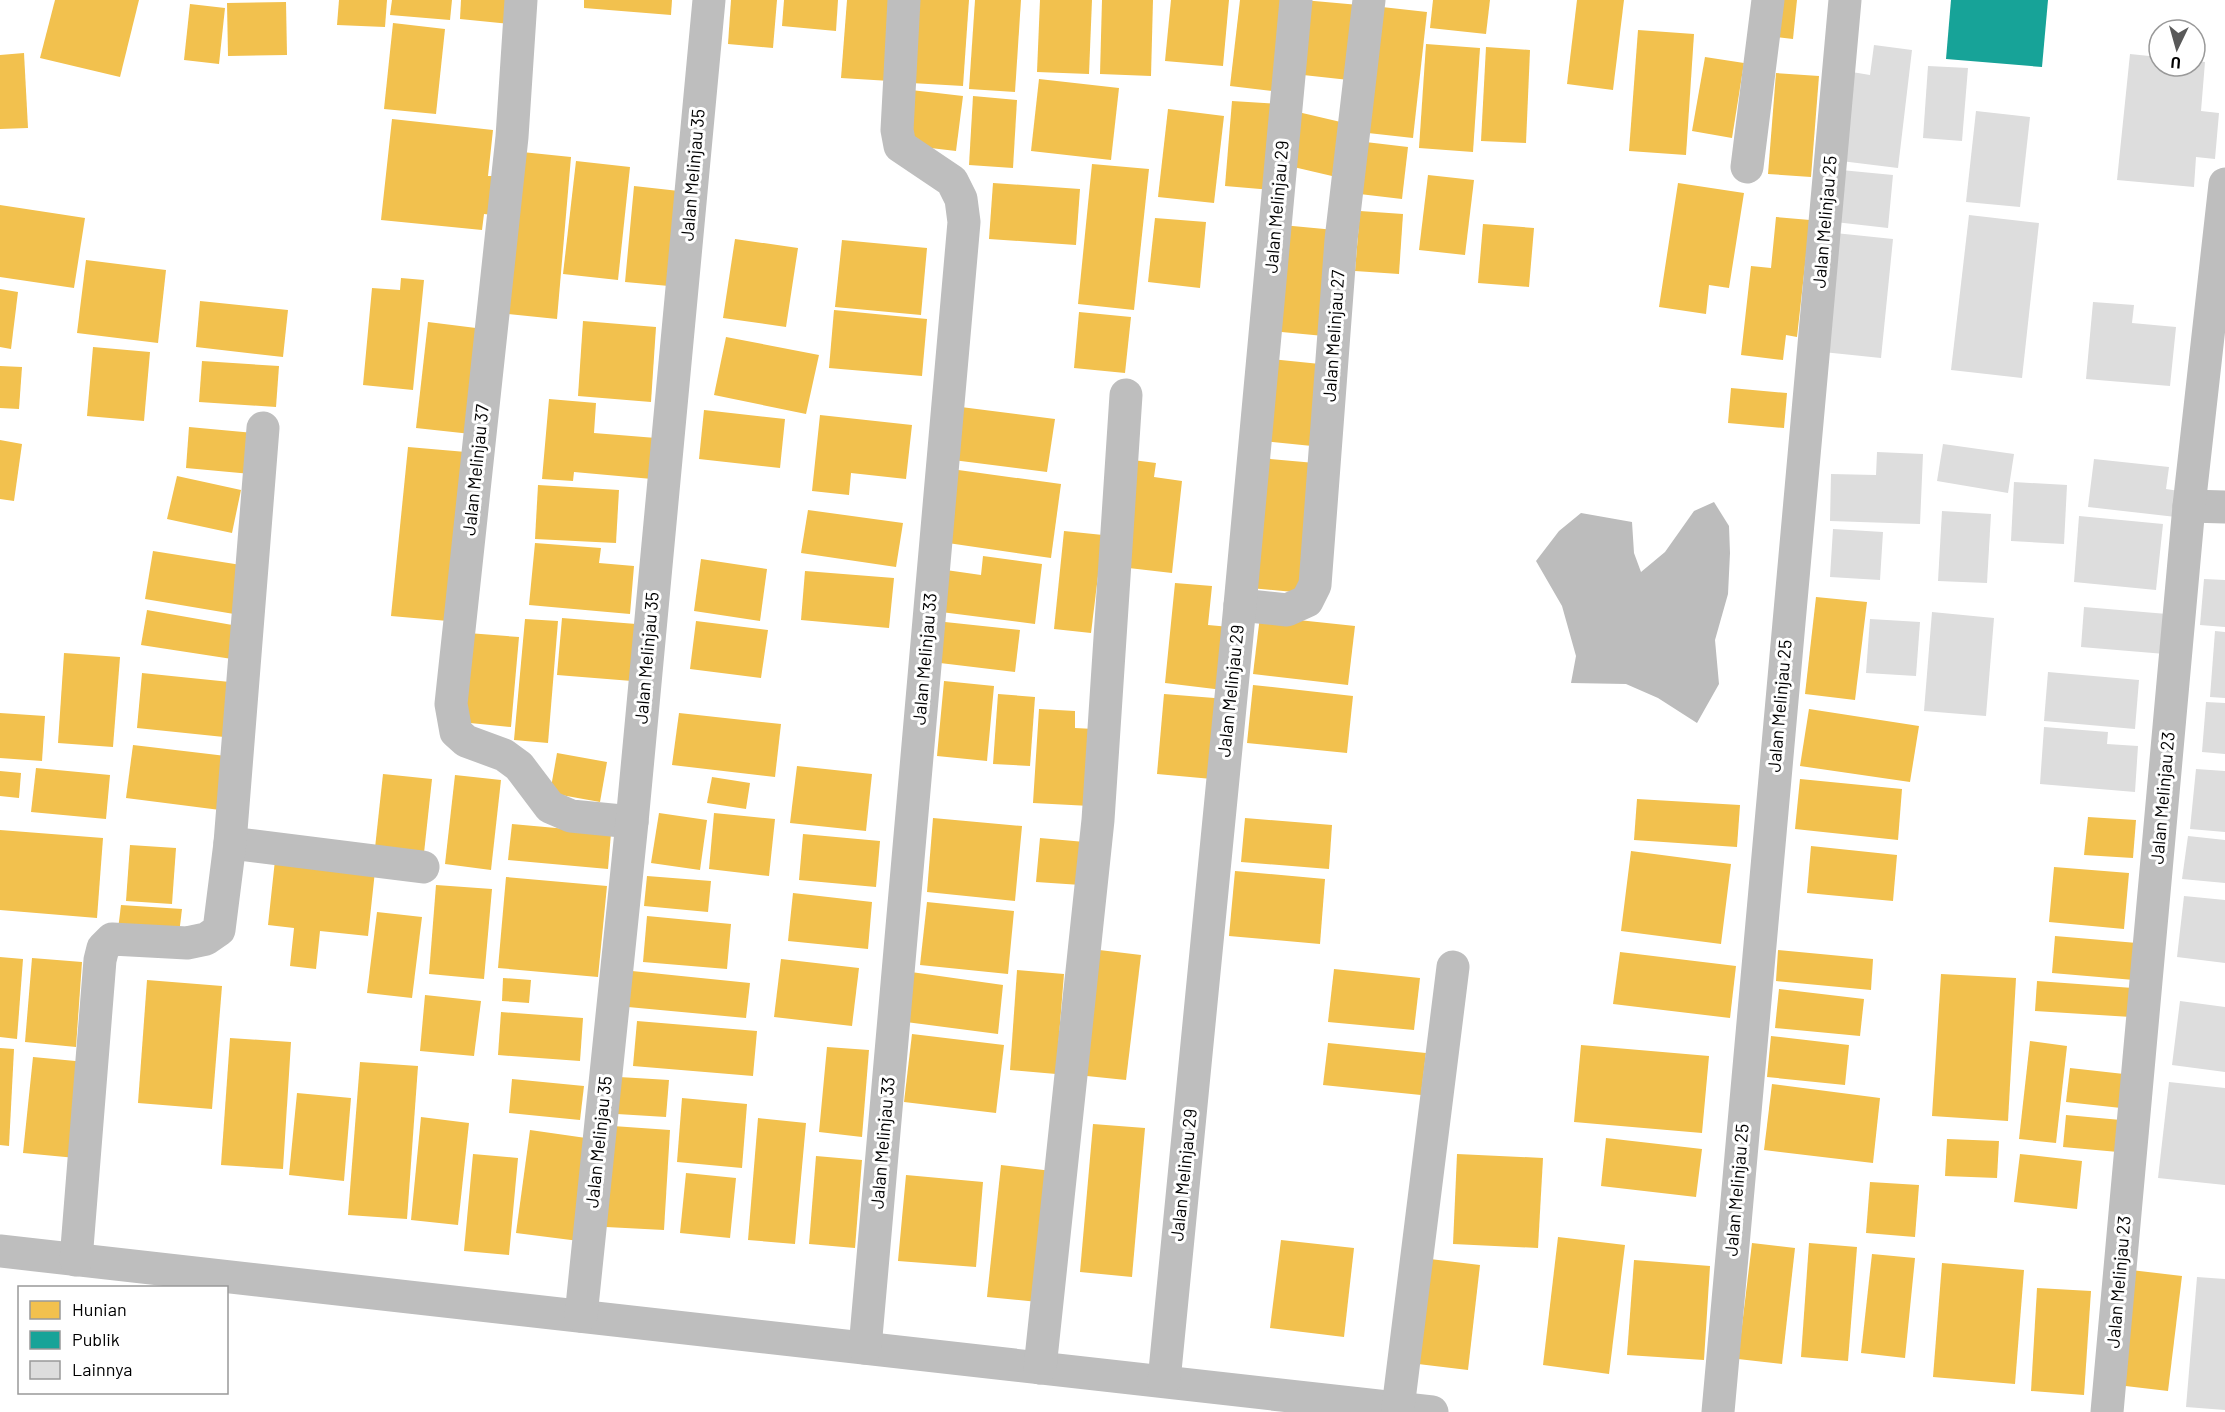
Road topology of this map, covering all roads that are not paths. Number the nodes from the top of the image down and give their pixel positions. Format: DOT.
graph roads {
  1 [pos="521,0"];
  2 [pos="709,0"];
  3 [pos="904,0"];
  4 [pos="1296,0"];
  5 [pos="1369,0"];
  6 [pos="1768,0"];
  7 [pos="1845,0"];
  8 [pos="1747,167"];
  9 [pos="2225,184"];
  10 [pos="1126,395"];
  11 [pos="263,428"];
  12 [pos="2189,506"];
  13 [pos="2225,507"];
  14 [pos="1240,605"];
  15 [pos="632,822"];
  16 [pos="230,843"];
  17 [pos="423,867"];
  18 [pos="1453,967"];
  19 [pos="0,1251"];
  20 [pos="76,1260"];
  21 [pos="581,1316"];
  22 [pos="865,1348"];
  23 [pos="1040,1368"];
  24 [pos="1164,1382"];
  25 [pos="1398,1408"];
  26 [pos="1432,1412"];
  27 [pos="1718,1412"];
  28 [pos="2107,1412"];
  1 -- 15 [label="street, Jalan Melinjau 37"];
  2 -- 15 [label="street, Jalan Melinjau 35"];
  3 -- 22 [label="street, Jalan Melinjau 33"];
  4 -- 14 [label="street, Jalan Melinjau 29"];
  5 -- 14 [label="street, Jalan Melinjau 27"];
  6 -- 8 [label="street"];
  7 -- 27 [label="street, Jalan Melinjau 25"];
  9 -- 12 [label="street, Jalan Melinjau 23"];
  10 -- 23 [label="street"];
  11 -- 16 [label="street"];
  12 -- 13 [label="street"];
  12 -- 28 [label="street, Jalan Melinjau 23"];
  14 -- 24 [label="street, Jalan Melinjau 29"];
  15 -- 21 [label="street, Jalan Melinjau 35"];
  16 -- 17 [label="street"];
  16 -- 20 [label="street"];
  18 -- 25 [label="street"];
  19 -- 20 [label="street"];
  20 -- 21 [label="street"];
  21 -- 22 [label="street"];
  22 -- 23 [label="street"];
  23 -- 24 [label="street"];
  24 -- 25 [label="street"];
  25 -- 26 [label="street"];
}
